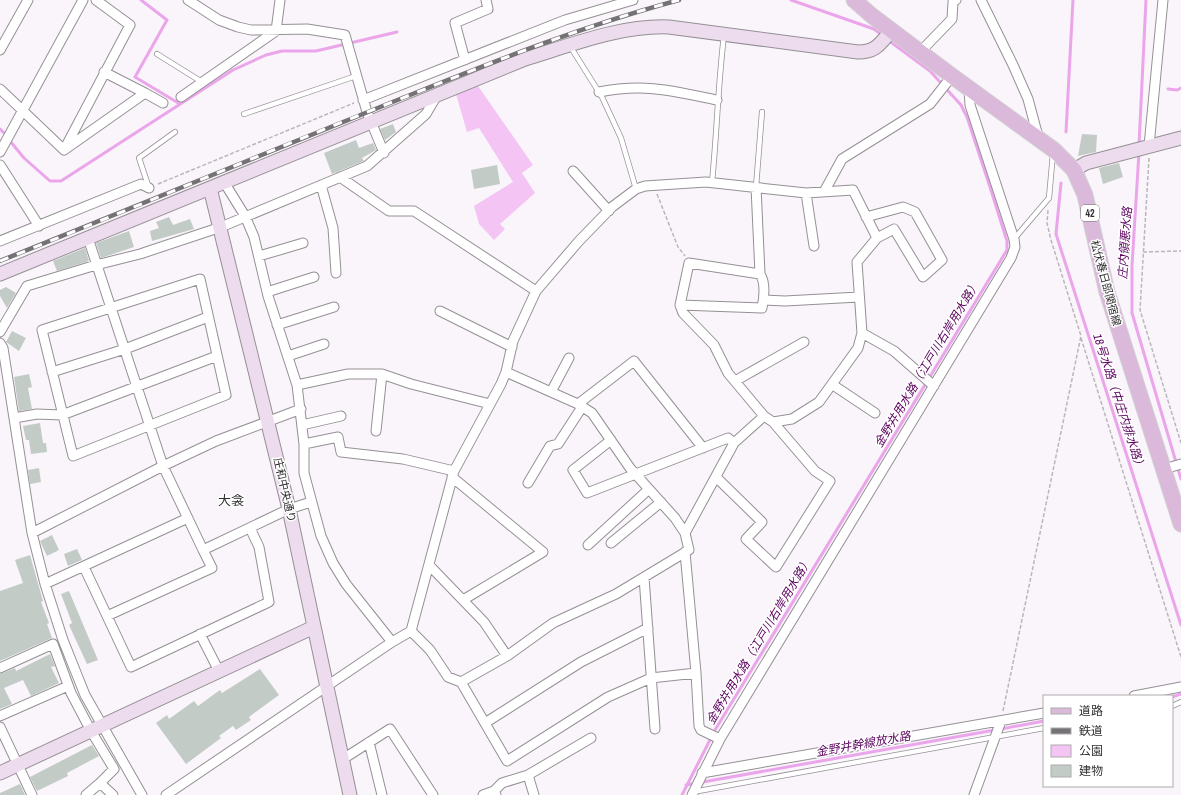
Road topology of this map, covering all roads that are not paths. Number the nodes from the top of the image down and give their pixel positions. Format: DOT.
graph roads {
  1 [pos="28,0"];
  2 [pos="83,0"];
  3 [pos="96,0"];
  4 [pos="188,0"];
  5 [pos="280,0"];
  6 [pos="486,0"];
  7 [pos="633,0"];
  8 [pos="854,0"];
  9 [pos="956,0"];
  10 [pos="981,0"];
  11 [pos="1163,0"];
  12 [pos="892,30"];
  13 [pos="276,31"];
  14 [pos="724,33"];
  15 [pos="570,46"];
  16 [pos="0,50"];
  17 [pos="920,52"];
  18 [pos="157,54"];
  19 [pos="465,60"];
  20 [pos="104,72"];
  21 [pos="356,76"];
  22 [pos="952,76"];
  23 [pos="202,82"];
  24 [pos="0,89"];
  25 [pos="969,89"];
  26 [pos="599,92"];
  27 [pos="145,93"];
  28 [pos="181,97"];
  29 [pos="436,97"];
  30 [pos="363,100"];
  31 [pos="717,100"];
  32 [pos="163,103"];
  33 [pos="22,110"];
  34 [pos="762,112"];
  35 [pos="244,114"];
  36 [pos="371,123"];
  37 [pos="175,132"];
  38 [pos="1181,138"];
  39 [pos="1039,140"];
  40 [pos="1,145"];
  41 [pos="1149,146"];
  42 [pos="64,150"];
  43 [pos="1054,150"];
  44 [pos="384,153"];
  45 [pos="0,165"];
  46 [pos="1074,170"];
  47 [pos="573,171"];
  48 [pos="340,178"];
  49 [pos="224,182"];
  50 [pos="712,182"];
  51 [pos="321,185"];
  52 [pos="756,187"];
  53 [pos="149,188"];
  54 [pos="210,188"];
  55 [pos="636,189"];
  56 [pos="824,192"];
  57 [pos="806,193"];
  58 [pos="609,211"];
  59 [pos="245,216"];
  60 [pos="866,217"];
  61 [pos="39,226"];
  62 [pos="221,227"];
  63 [pos="88,238"];
  64 [pos="877,238"];
  65 [pos="1014,239"];
  66 [pos="0,241"];
  67 [pos="304,243"];
  68 [pos="814,246"];
  69 [pos="259,256"];
  70 [pos="96,265"];
  71 [pos="336,273"];
  72 [pos="0,274"];
  73 [pos="760,274"];
  74 [pos="314,277"];
  75 [pos="267,292"];
  76 [pos="536,292"];
  77 [pos="859,297"];
  78 [pos="764,300"];
  79 [pos="680,305"];
  80 [pos="334,307"];
  81 [pos="111,308"];
  82 [pos="440,311"];
  83 [pos="208,317"];
  84 [pos="277,325"];
  85 [pos="0,332"];
  86 [pos="862,333"];
  87 [pos="804,342"];
  88 [pos="0,343"];
  89 [pos="324,344"];
  90 [pos="512,347"];
  91 [pos="125,349"];
  92 [pos="217,356"];
  93 [pos="288,356"];
  94 [pos="569,358"];
  95 [pos="52,372"];
  96 [pos="506,372"];
  97 [pos="382,374"];
  98 [pos="735,381"];
  99 [pos="297,385"];
  100 [pos="833,385"];
  101 [pos="137,386"];
  102 [pos="934,386"];
  103 [pos="552,392"];
  104 [pos="490,404"];
  105 [pos="580,406"];
  106 [pos="301,409"];
  107 [pos="875,413"];
  108 [pos="62,415"];
  109 [pos="341,416"];
  110 [pos="764,416"];
  111 [pos="14,418"];
  112 [pos="268,422"];
  113 [pos="773,422"];
  114 [pos="150,424"];
  115 [pos="302,425"];
  116 [pos="376,431"];
  117 [pos="611,440"];
  118 [pos="734,443"];
  119 [pos="304,444"];
  120 [pos="703,448"];
  121 [pos="1181,464"];
  122 [pos="163,466"];
  123 [pos="1164,469"];
  124 [pos="453,474"];
  125 [pos="635,474"];
  126 [pos="716,478"];
  127 [pos="528,483"];
  128 [pos="649,489"];
  129 [pos="311,502"];
  130 [pos="661,502"];
  131 [pos="289,509"];
  132 [pos="188,518"];
  133 [pos="1181,524"];
  134 [pos="250,528"];
  135 [pos="32,533"];
  136 [pos="685,533"];
  137 [pos="611,543"];
  138 [pos="588,545"];
  139 [pos="203,550"];
  140 [pos="685,552"];
  141 [pos="429,565"];
  142 [pos="84,567"];
  143 [pos="644,577"];
  144 [pos="46,584"];
  145 [pos="463,600"];
  146 [pos="107,616"];
  147 [pos="314,627"];
  148 [pos="648,628"];
  149 [pos="411,631"];
  150 [pos="200,634"];
  151 [pos="392,642"];
  152 [pos="507,656"];
  153 [pos="0,668"];
  154 [pos="218,671"];
  155 [pos="696,673"];
  156 [pos="651,678"];
  157 [pos="461,682"];
  158 [pos="68,686"];
  159 [pos="326,686"];
  160 [pos="1181,687"];
  161 [pos="1139,695"];
  162 [pos="1043,713"];
  163 [pos="0,716"];
  164 [pos="1001,721"];
  165 [pos="485,723"];
  166 [pos="0,727"];
  167 [pos="96,728"];
  168 [pos="1043,728"];
  169 [pos="655,730"];
  170 [pos="995,737"];
  171 [pos="591,738"];
  172 [pos="720,739"];
  173 [pos="369,742"];
  174 [pos="342,759"];
  175 [pos="18,765"];
  176 [pos="0,773"];
  177 [pos="702,773"];
  178 [pos="528,775"];
  179 [pos="100,783"];
  180 [pos="495,793"];
  181 [pos="693,793"];
  182 [pos="430,794"];
  183 [pos="32,795"];
  184 [pos="86,795"];
  185 [pos="113,795"];
  186 [pos="142,795"];
  187 [pos="166,795"];
  188 [pos="350,795"];
  189 [pos="382,795"];
  190 [pos="483,795"];
  191 [pos="534,795"];
  192 [pos="974,795"];
  1 -- 16 [label="street"];
  2 -- 33 [label="street"];
  3 -- 20 [label="street"];
  4 -- 13 [label="street"];
  5 -- 13 [label="street"];
  6 -- 19 [label="street"];
  7 -- 19 [label="street"];
  8 -- 12 [label="main road, 松伏春日部関宿線 / 42"];
  9 -- 17 [label="street"];
  10 -- 39 [label="street"];
  11 -- 41 [label="street"];
  12 -- 14 [label="street"];
  12 -- 17 [label="main road, 松伏春日部関宿線 / 42"];
  13 -- 21 [label="street"];
  13 -- 23 [label="street"];
  14 -- 15 [label="street"];
  14 -- 31 [label="lane"];
  15 -- 26 [label="lane"];
  15 -- 29 [label="street"];
  17 -- 22 [label="main road, 松伏春日部関宿線 / 42"];
  18 -- 23 [label="lane"];
  19 -- 30 [label="street"];
  20 -- 27 [label="street"];
  20 -- 42 [label="street"];
  21 -- 30 [label="street"];
  21 -- 35 [label="lane"];
  22 -- 25 [label="main road, 松伏春日部関宿線 / 42"];
  22 -- 56 [label="street"];
  23 -- 28 [label="street"];
  24 -- 33 [label="street"];
  25 -- 39 [label="main road, 松伏春日部関宿線 / 42"];
  25 -- 65 [label="street"];
  26 -- 31 [label="street"];
  26 -- 55 [label="lane"];
  27 -- 32 [label="street"];
  27 -- 42 [label="street"];
  29 -- 36 [label="street"];
  29 -- 44 [label="street"];
  30 -- 36 [label="street"];
  31 -- 50 [label="lane"];
  33 -- 40 [label="street"];
  33 -- 42 [label="street"];
  34 -- 52 [label="lane"];
  36 -- 44 [label="street"];
  36 -- 49 [label="street"];
  37 -- 53 [label="lane"];
  38 -- 41 [label="street"];
  39 -- 43 [label="main road, 松伏春日部関宿線 / 42"];
  41 -- 46 [label="street"];
  43 -- 46 [label="main road, 松伏春日部関宿線 / 42"];
  43 -- 65 [label="lane"];
  44 -- 48 [label="street"];
  45 -- 61 [label="street"];
  46 -- 123 [label="main road, 松伏春日部関宿線 / 42"];
  47 -- 58 [label="street"];
  48 -- 51 [label="street"];
  48 -- 76 [label="street"];
  49 -- 54 [label="street"];
  49 -- 59 [label="street"];
  50 -- 52 [label="street"];
  50 -- 55 [label="street"];
  51 -- 59 [label="street"];
  51 -- 71 [label="street"];
  52 -- 57 [label="street"];
  52 -- 73 [label="street"];
  53 -- 61 [label="street"];
  54 -- 62 [label="street, 庄和中央通り"];
  54 -- 63 [label="street"];
  55 -- 58 [label="street"];
  56 -- 57 [label="street"];
  56 -- 60 [label="street"];
  57 -- 68 [label="street"];
  58 -- 76 [label="street"];
  59 -- 62 [label="street"];
  59 -- 69 [label="street"];
  60 -- 64 [label="street"];
  60 -- 64 [label="street"];
  61 -- 66 [label="street"];
  62 -- 70 [label="street"];
  62 -- 112 [label="street, 庄和中央通り"];
  63 -- 70 [label="street"];
  63 -- 72 [label="street"];
  64 -- 77 [label="street"];
  65 -- 102 [label="street"];
  67 -- 69 [label="street"];
  69 -- 75 [label="street"];
  70 -- 81 [label="street"];
  70 -- 85 [label="street"];
  73 -- 78 [label="street"];
  73 -- 79 [label="street"];
  74 -- 75 [label="street"];
  75 -- 84 [label="street"];
  76 -- 90 [label="street"];
  77 -- 78 [label="street"];
  77 -- 86 [label="street"];
  78 -- 79 [label="street"];
  79 -- 98 [label="street"];
  80 -- 84 [label="street"];
  81 -- 83 [label="street"];
  81 -- 91 [label="street"];
  81 -- 95 [label="street"];
  82 -- 90 [label="street"];
  83 -- 91 [label="street"];
  83 -- 92 [label="street"];
  84 -- 93 [label="street"];
  86 -- 100 [label="street"];
  86 -- 102 [label="street"];
  87 -- 98 [label="street"];
  88 -- 111 [label="street"];
  89 -- 93 [label="street"];
  90 -- 96 [label="street"];
  91 -- 95 [label="street"];
  91 -- 101 [label="street"];
  92 -- 101 [label="street"];
  92 -- 114 [label="street"];
  93 -- 99 [label="street"];
  94 -- 103 [label="street"];
  95 -- 108 [label="street"];
  96 -- 103 [label="street"];
  96 -- 104 [label="street"];
  97 -- 99 [label="street"];
  97 -- 104 [label="street"];
  97 -- 116 [label="street"];
  98 -- 110 [label="street"];
  99 -- 106 [label="street"];
  100 -- 107 [label="street"];
  100 -- 113 [label="street"];
  101 -- 108 [label="street"];
  101 -- 114 [label="street"];
  102 -- 172 [label="street"];
  103 -- 105 [label="street"];
  104 -- 124 [label="street"];
  105 -- 117 [label="street"];
  105 -- 120 [label="street"];
  105 -- 127 [label="street"];
  106 -- 112 [label="street"];
  106 -- 115 [label="street"];
  108 -- 111 [label="street"];
  108 -- 114 [label="street"];
  109 -- 115 [label="street"];
  110 -- 113 [label="street"];
  110 -- 118 [label="street"];
  111 -- 135 [label="street"];
  112 -- 122 [label="street"];
  112 -- 131 [label="street, 庄和中央通り"];
  113 -- 126 [label="street"];
  114 -- 122 [label="street"];
  115 -- 119 [label="street"];
  117 -- 125 [label="street"];
  117 -- 125 [label="street"];
  118 -- 120 [label="street"];
  118 -- 126 [label="street"];
  119 -- 124 [label="street"];
  119 -- 129 [label="street"];
  120 -- 125 [label="street"];
  121 -- 123 [label="street"];
  122 -- 132 [label="street"];
  122 -- 135 [label="street"];
  123 -- 133 [label="main road, 松伏春日部関宿線 / 42"];
  124 -- 141 [label="street"];
  124 -- 145 [label="street"];
  125 -- 128 [label="street"];
  126 -- 136 [label="street"];
  128 -- 130 [label="street"];
  128 -- 138 [label="street"];
  129 -- 131 [label="street"];
  129 -- 151 [label="street"];
  130 -- 136 [label="street"];
  130 -- 137 [label="street"];
  131 -- 134 [label="street"];
  131 -- 147 [label="street, 庄和中央通り"];
  132 -- 139 [label="street"];
  132 -- 142 [label="street"];
  134 -- 139 [label="street"];
  134 -- 150 [label="street"];
  135 -- 144 [label="street"];
  136 -- 140 [label="street"];
  139 -- 146 [label="street"];
  140 -- 143 [label="street"];
  140 -- 155 [label="street"];
  141 -- 145 [label="street"];
  141 -- 149 [label="street"];
  142 -- 144 [label="street"];
  142 -- 146 [label="street"];
  143 -- 148 [label="street"];
  143 -- 152 [label="street"];
  144 -- 167 [label="street"];
  145 -- 152 [label="street"];
  146 -- 150 [label="street"];
  147 -- 154 [label="street"];
  147 -- 159 [label="street, 庄和中央通り"];
  148 -- 156 [label="street"];
  148 -- 165 [label="street"];
  149 -- 151 [label="street"];
  149 -- 157 [label="street"];
  150 -- 154 [label="street"];
  151 -- 159 [label="street"];
  152 -- 157 [label="street"];
  153 -- 158 [label="street"];
  154 -- 167 [label="street"];
  155 -- 156 [label="street"];
  155 -- 172 [label="street"];
  156 -- 165 [label="street"];
  156 -- 169 [label="street"];
  157 -- 165 [label="street"];
  158 -- 163 [label="street"];
  158 -- 167 [label="street"];
  159 -- 174 [label="street, 庄和中央通り"];
  159 -- 187 [label="street"];
  160 -- 161 [label="street"];
  162 -- 164 [label="street"];
  164 -- 170 [label="street"];
  164 -- 177 [label="street"];
  166 -- 175 [label="street"];
  167 -- 175 [label="street"];
  167 -- 179 [label="street"];
  167 -- 186 [label="street"];
  168 -- 170 [label="lane"];
  170 -- 181 [label="lane"];
  170 -- 192 [label="street"];
  171 -- 178 [label="street"];
  172 -- 177 [label="street"];
  173 -- 174 [label="street"];
  173 -- 182 [label="street"];
  173 -- 189 [label="street"];
  174 -- 188 [label="street, 庄和中央通り"];
  175 -- 176 [label="street"];
  175 -- 183 [label="street"];
  177 -- 181 [label="street"];
  178 -- 180 [label="street"];
  178 -- 191 [label="street"];
  179 -- 184 [label="street"];
  179 -- 185 [label="street"];
  180 -- 190 [label="street"];
}
